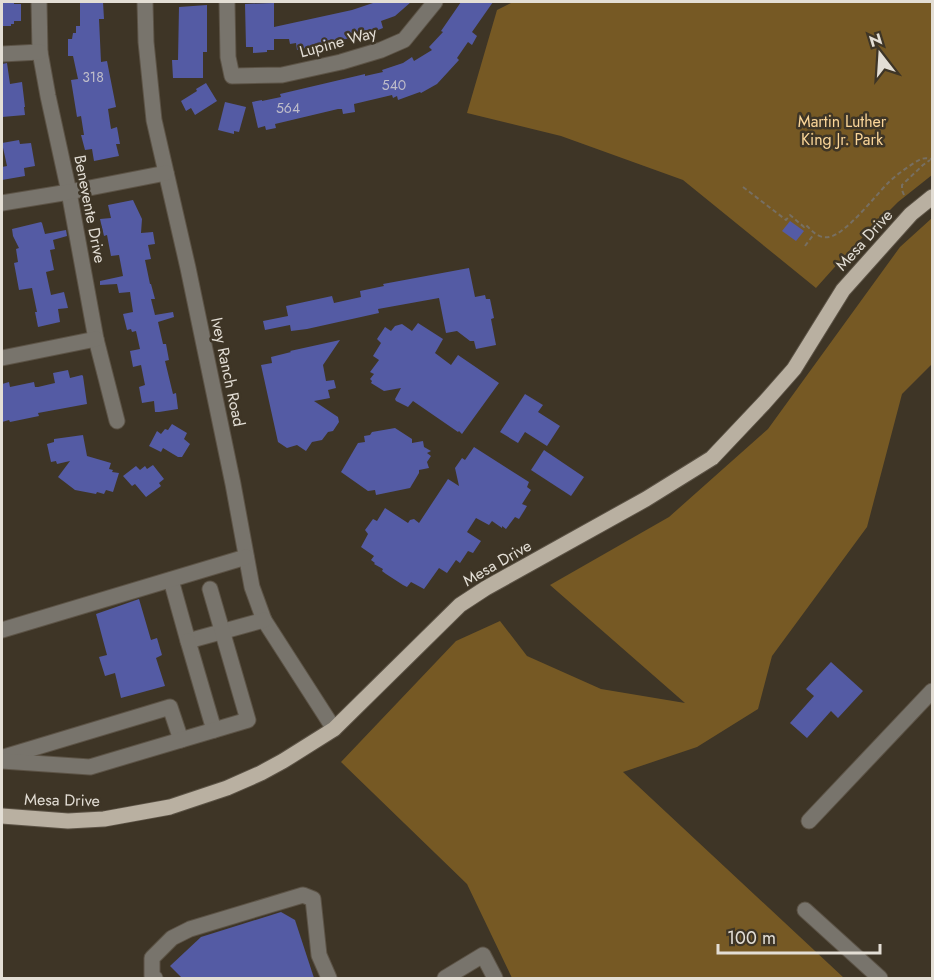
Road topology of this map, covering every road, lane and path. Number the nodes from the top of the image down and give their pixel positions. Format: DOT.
graph roads {
  1 [pos="39,2"];
  2 [pos="145,2"];
  3 [pos="227,2"];
  4 [pos="435,2"];
  5 [pos="40,52"];
  6 [pos="2,54"];
  7 [pos="932,158"];
  8 [pos="166,173"];
  9 [pos="743,187"];
  10 [pos="69,192"];
  11 [pos="904,195"];
  12 [pos="933,197"];
  13 [pos="2,203"];
  14 [pos="815,234"];
  15 [pos="805,246"];
  16 [pos="96,339"];
  17 [pos="2,358"];
  18 [pos="117,421"];
  19 [pos="246,557"];
  20 [pos="171,580"];
  21 [pos="210,589"];
  22 [pos="264,620"];
  23 [pos="2,630"];
  24 [pos="222,632"];
  25 [pos="188,641"];
  26 [pos="933,691"];
  27 [pos="334,729"];
  28 [pos="214,730"];
  29 [pos="182,740"];
  30 [pos="2,759"];
  31 [pos="2,816"];
  32 [pos="810,821"];
  33 [pos="805,910"];
  34 [pos="154,978"];
  35 [pos="329,978"];
  36 [pos="445,978"];
  37 [pos="495,978"];
  38 [pos="880,978"];
  1 -- 5 [label="street, Benevente Drive"];
  2 -- 8 [label="street, Ivey Ranch Road"];
  3 -- 4 [label="street, Lupine Way"];
  5 -- 6 [label="street"];
  5 -- 10 [label="street, Benevente Drive"];
  7 -- 11 [label="path"];
  7 -- 14 [label="path"];
  8 -- 10 [label="street"];
  8 -- 19 [label="street, Ivey Ranch Road"];
  9 -- 14 [label="path"];
  10 -- 13 [label="street"];
  10 -- 16 [label="street, Benevente Drive"];
  12 -- 27 [label="main road, Mesa Drive"];
  14 -- 15 [label="path"];
  16 -- 17 [label="street"];
  16 -- 18 [label="street, Benevente Drive"];
  19 -- 20 [label="street"];
  19 -- 22 [label="street, Ivey Ranch Road"];
  20 -- 23 [label="street"];
  20 -- 25 [label="street"];
  21 -- 24 [label="street"];
  22 -- 24 [label="street"];
  22 -- 27 [label="street, Ivey Ranch Road"];
  24 -- 25 [label="street"];
  24 -- 28 [label="street"];
  25 -- 28 [label="street"];
  26 -- 32 [label="street"];
  27 -- 31 [label="main road, Mesa Drive"];
  28 -- 29 [label="street"];
  29 -- 30 [label="street"];
  29 -- 30 [label="street"];
  33 -- 38 [label="street"];
  34 -- 35 [label="street"];
  36 -- 37 [label="street"];
}
